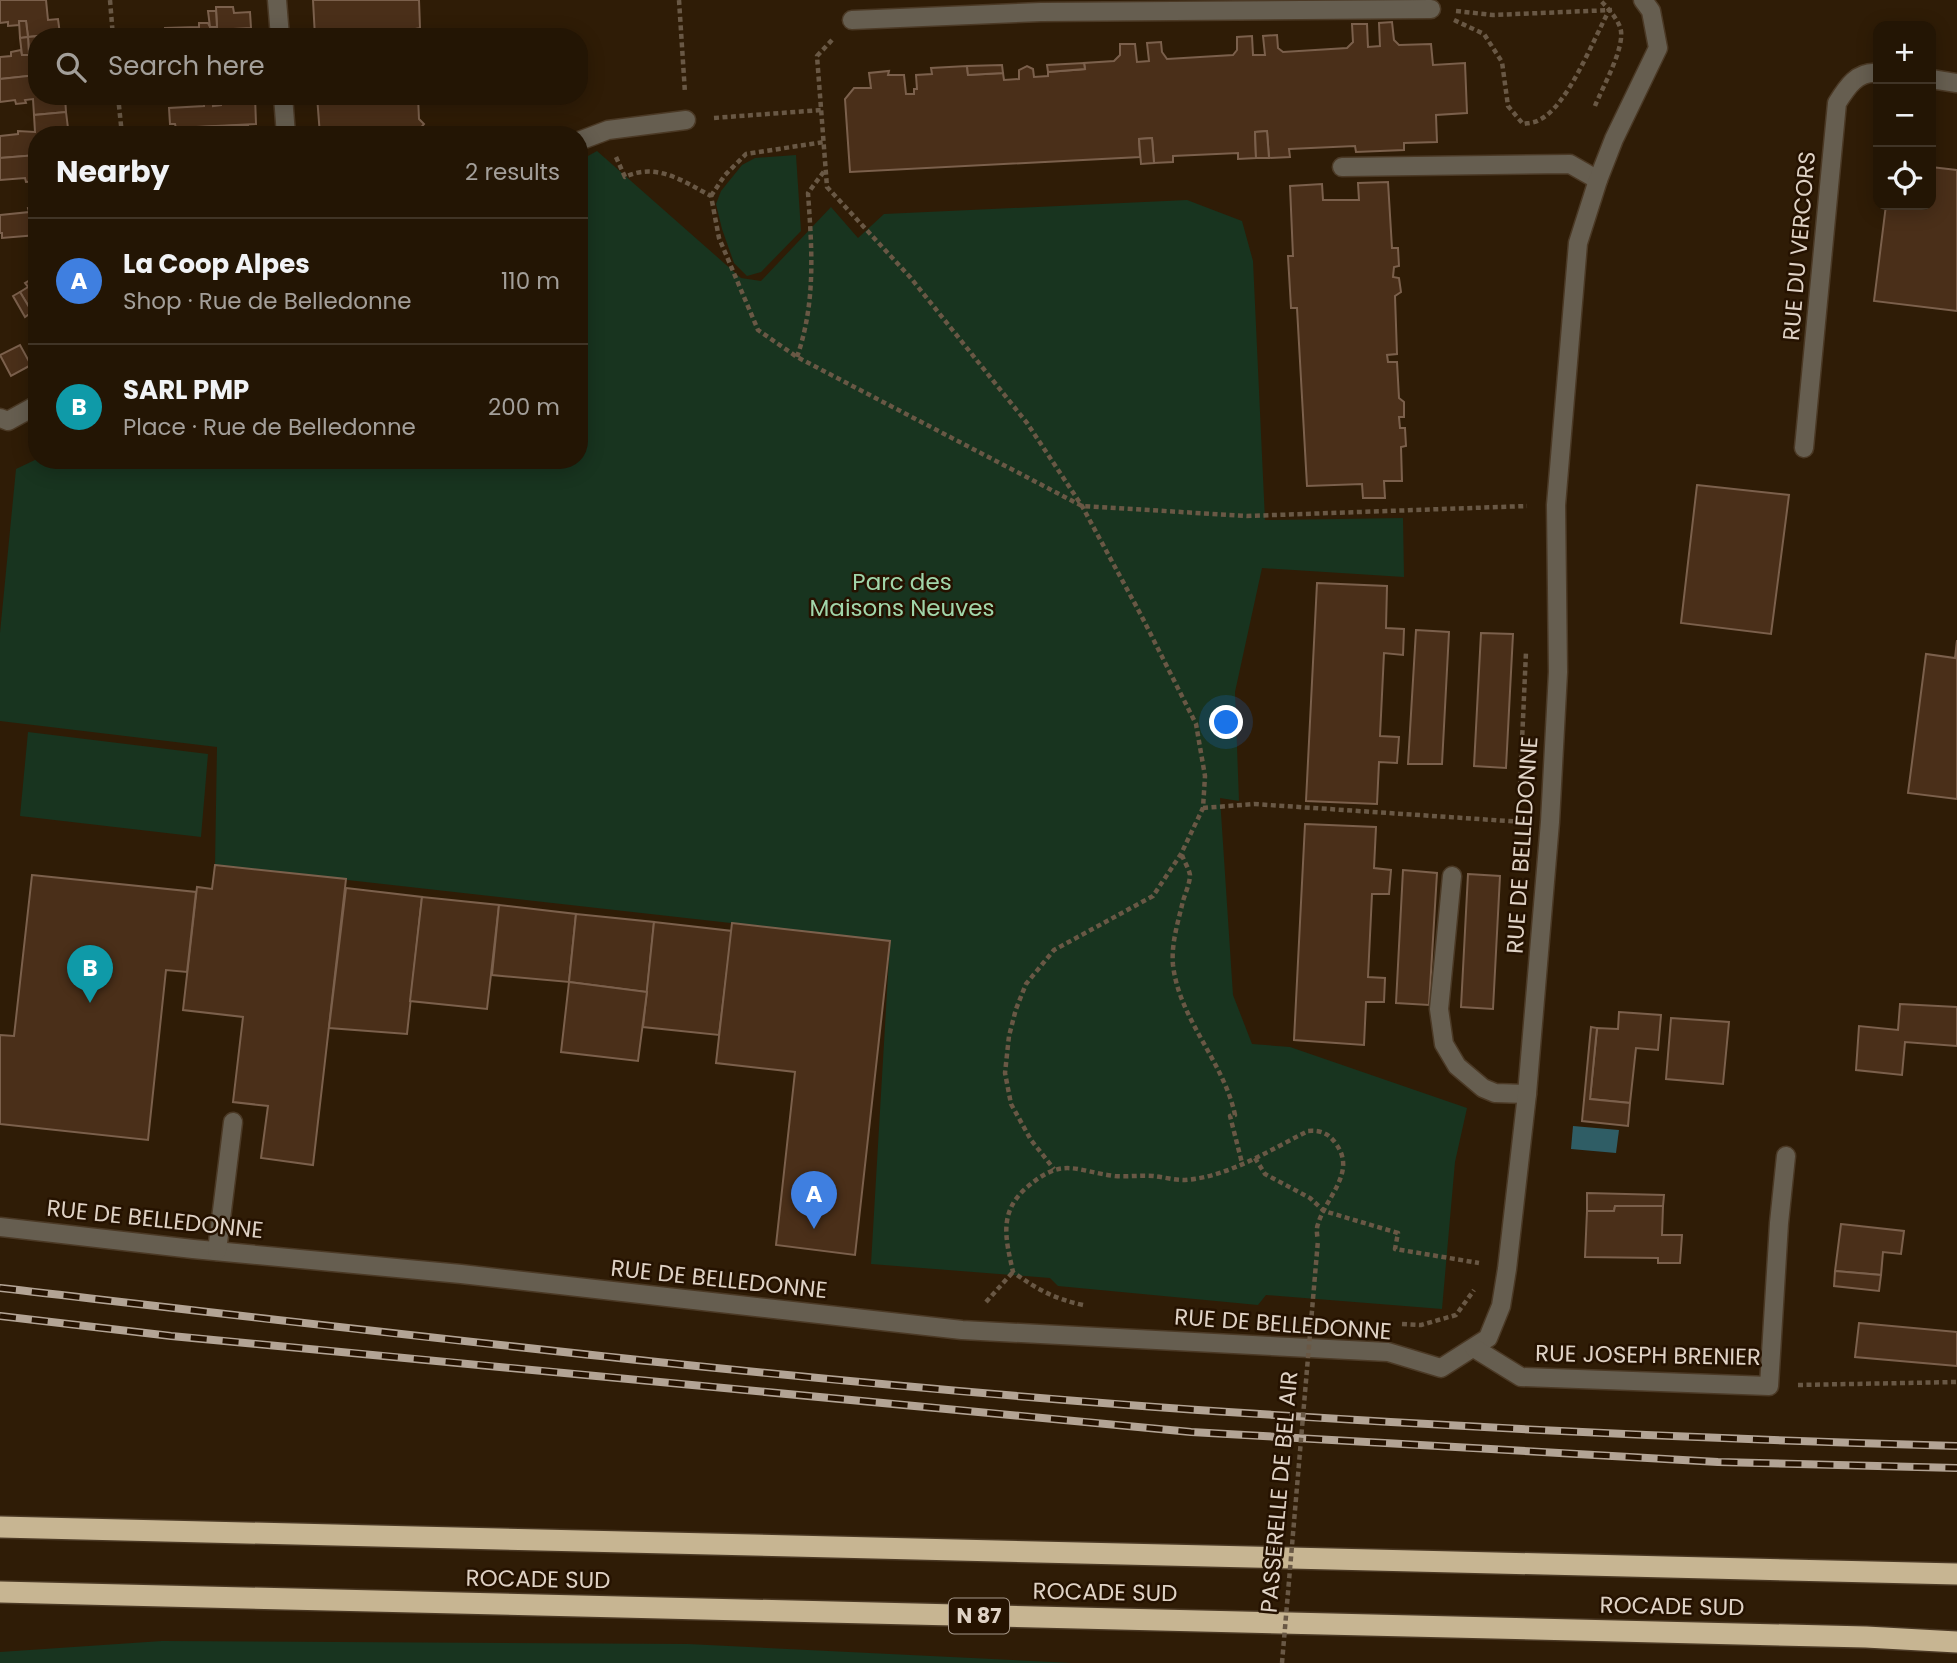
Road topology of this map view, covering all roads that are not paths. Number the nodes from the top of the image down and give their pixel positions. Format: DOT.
graph roads {
  1 [pos="277,0"];
  2 [pos="1647,6"];
  3 [pos="1431,9"];
  4 [pos="852,20"];
  5 [pos="279,28"];
  6 [pos="1873,72"];
  7 [pos="1936,80"];
  8 [pos="1957,83"];
  9 [pos="284,105"];
  10 [pos="686,120"];
  11 [pos="285,126"];
  12 [pos="588,138"];
  13 [pos="1342,167"];
  14 [pos="1598,180"];
  15 [pos="28,410"];
  16 [pos="0,418"];
  17 [pos="1804,449"];
  18 [pos="1451,876"];
  19 [pos="1527,1094"];
  20 [pos="233,1122"];
  21 [pos="1786,1156"];
  22 [pos="0,1227"];
  23 [pos="217,1251"];
  24 [pos="1474,1348"];
  25 [pos="0,1527"];
  26 [pos="1957,1574"];
  27 [pos="0,1592"];
  28 [pos="1957,1642"];
  1 -- 5 [label="street"];
  2 -- 14 [label="street, RUE DE BELLEDONNE"];
  3 -- 4 [label="street"];
  6 -- 17 [label="street, RUE DU VERCORS"];
  7 -- 8 [label="street"];
  9 -- 11 [label="street"];
  10 -- 12 [label="street"];
  13 -- 14 [label="street"];
  14 -- 19 [label="street, RUE DE BELLEDONNE"];
  15 -- 16 [label="street"];
  18 -- 19 [label="street"];
  19 -- 24 [label="street, RUE DE BELLEDONNE"];
  20 -- 23 [label="street"];
  21 -- 24 [label="street, RUE JOSEPH BRENIER"];
  22 -- 23 [label="street, RUE DE BELLEDONNE"];
  23 -- 24 [label="street, RUE DE BELLEDONNE"];
  25 -- 26 [label="highway, ROCADE SUD"];
  27 -- 28 [label="highway, ROCADE SUD / N 87"];
}
